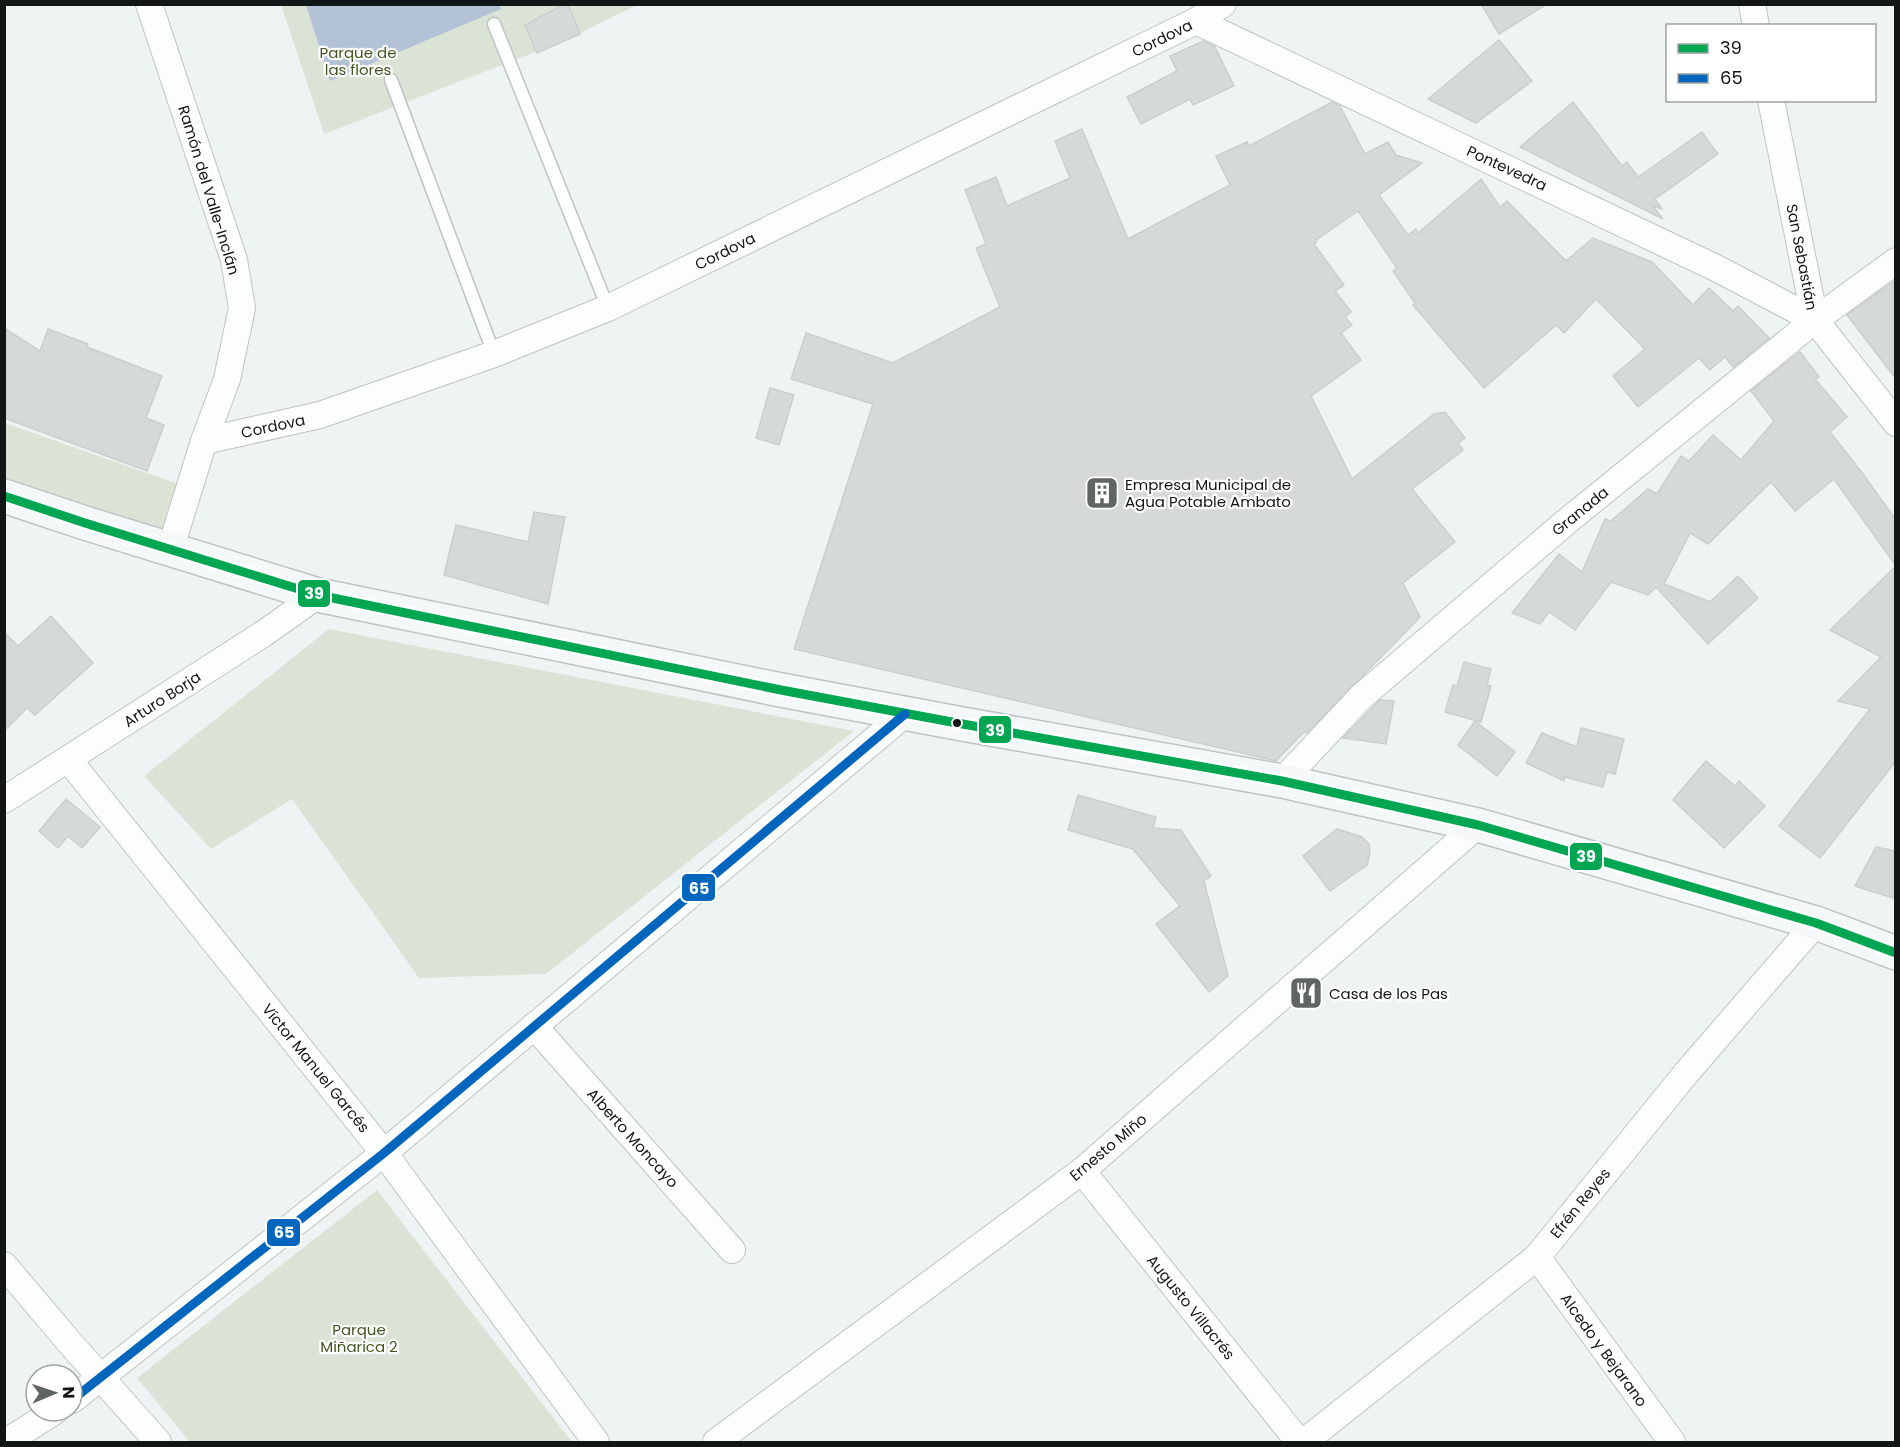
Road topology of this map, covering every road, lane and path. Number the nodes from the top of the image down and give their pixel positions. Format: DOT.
graph roads {
  1 [pos="149,4"];
  2 [pos="1223,4"];
  3 [pos="1752,4"];
  4 [pos="1196,21"];
  5 [pos="494,24"];
  6 [pos="1756,24"];
  7 [pos="391,80"];
  8 [pos="1771,102"];
  9 [pos="1896,261"];
  10 [pos="608,308"];
  11 [pos="1815,320"];
  12 [pos="495,354"];
  13 [pos="1896,423"];
  14 [pos="204,441"];
  15 [pos="4,496"];
  16 [pos="170,550"];
  17 [pos="318,595"];
  18 [pos="905,714"];
  19 [pos="68,759"];
  20 [pos="1282,780"];
  21 [pos="4,800"];
  22 [pos="1478,825"];
  23 [pos="1816,923"];
  24 [pos="1896,953"];
  25 [pos="534,1026"];
  26 [pos="384,1153"];
  27 [pos="1082,1171"];
  28 [pos="732,1250"];
  29 [pos="1537,1257"];
  30 [pos="4,1265"];
  31 [pos="100,1378"];
  32 [pos="84,1391"];
  33 [pos="37,1423"];
  34 [pos="6,1443"];
  35 [pos="158,1443"];
  36 [pos="596,1443"];
  37 [pos="716,1443"];
  38 [pos="1299,1443"];
  39 [pos="1304,1443"];
  40 [pos="1672,1443"];
  1 -- 14 [label="street, Ramón del Valle-Inclán"];
  2 -- 4 [label="street, Cordova"];
  3 -- 6 [label="street"];
  4 -- 10 [label="street, Cordova"];
  4 -- 11 [label="street, Pontevedra"];
  5 -- 10 [label="lane"];
  7 -- 12 [label="lane"];
  8 -- 11 [label="street, San Sebastián"];
  9 -- 11 [label="street, Granada"];
  10 -- 12 [label="street, Cordova"];
  11 -- 13 [label="street, San Sebastián"];
  11 -- 20 [label="street, Granada"];
  12 -- 14 [label="street, Cordova"];
  14 -- 16 [label="street, Ramón del Valle-Inclán"];
  15 -- 16 [label="main road"];
  16 -- 17 [label="main road"];
  17 -- 18 [label="main road"];
  17 -- 19 [label="street, Arturo Borja"];
  18 -- 20 [label="main road"];
  18 -- 25 [label="street"];
  19 -- 21 [label="street, Arturo Borja"];
  19 -- 26 [label="street, Víctor Manuel Garcés"];
  20 -- 22 [label="main road"];
  22 -- 23 [label="main road"];
  22 -- 27 [label="street, Ernesto Miño"];
  23 -- 24 [label="main road"];
  23 -- 29 [label="street, Efrén Reyes"];
  25 -- 26 [label="street"];
  25 -- 28 [label="street, Alberto Moncayo"];
  26 -- 31 [label="street"];
  26 -- 36 [label="street, Víctor Manuel Garcés"];
  27 -- 37 [label="street, Ernesto Miño"];
  27 -- 38 [label="street, Augusto Villacrés"];
  29 -- 39 [label="street, Efrén Reyes"];
  29 -- 40 [label="street, Alcedo y Bejarano"];
  30 -- 31 [label="street"];
  31 -- 32 [label="street"];
  31 -- 35 [label="street"];
  33 -- 34 [label="street"];
}
